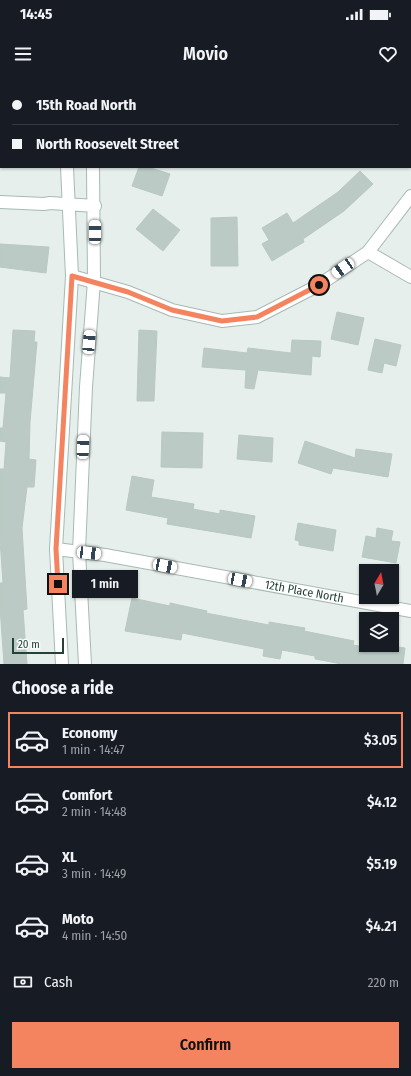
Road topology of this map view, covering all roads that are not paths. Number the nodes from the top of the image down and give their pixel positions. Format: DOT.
graph roads {
  1 [pos="67,168"];
  2 [pos="93,168"];
  3 [pos="411,196"];
  4 [pos="0,202"];
  5 [pos="69,204"];
  6 [pos="95,206"];
  7 [pos="368,252"];
  8 [pos="72,276"];
  9 [pos="411,277"];
  10 [pos="94,281"];
  11 [pos="56,549"];
  12 [pos="79,552"];
  13 [pos="411,611"];
  14 [pos="62,664"];
  15 [pos="84,664"];
  1 -- 5 [label="main road"];
  2 -- 6 [label="main road"];
  3 -- 7 [label="main road"];
  4 -- 5 [label="main road"];
  5 -- 6 [label="main road"];
  5 -- 8 [label="main road"];
  6 -- 10 [label="main road"];
  7 -- 9 [label="main road"];
  7 -- 10 [label="main road"];
  8 -- 10 [label="main road"];
  8 -- 11 [label="main road"];
  10 -- 12 [label="main road"];
  11 -- 12 [label="main road, 12th Place North"];
  11 -- 14 [label="main road"];
  12 -- 13 [label="main road, 12th Place North"];
  12 -- 15 [label="main road"];
}
